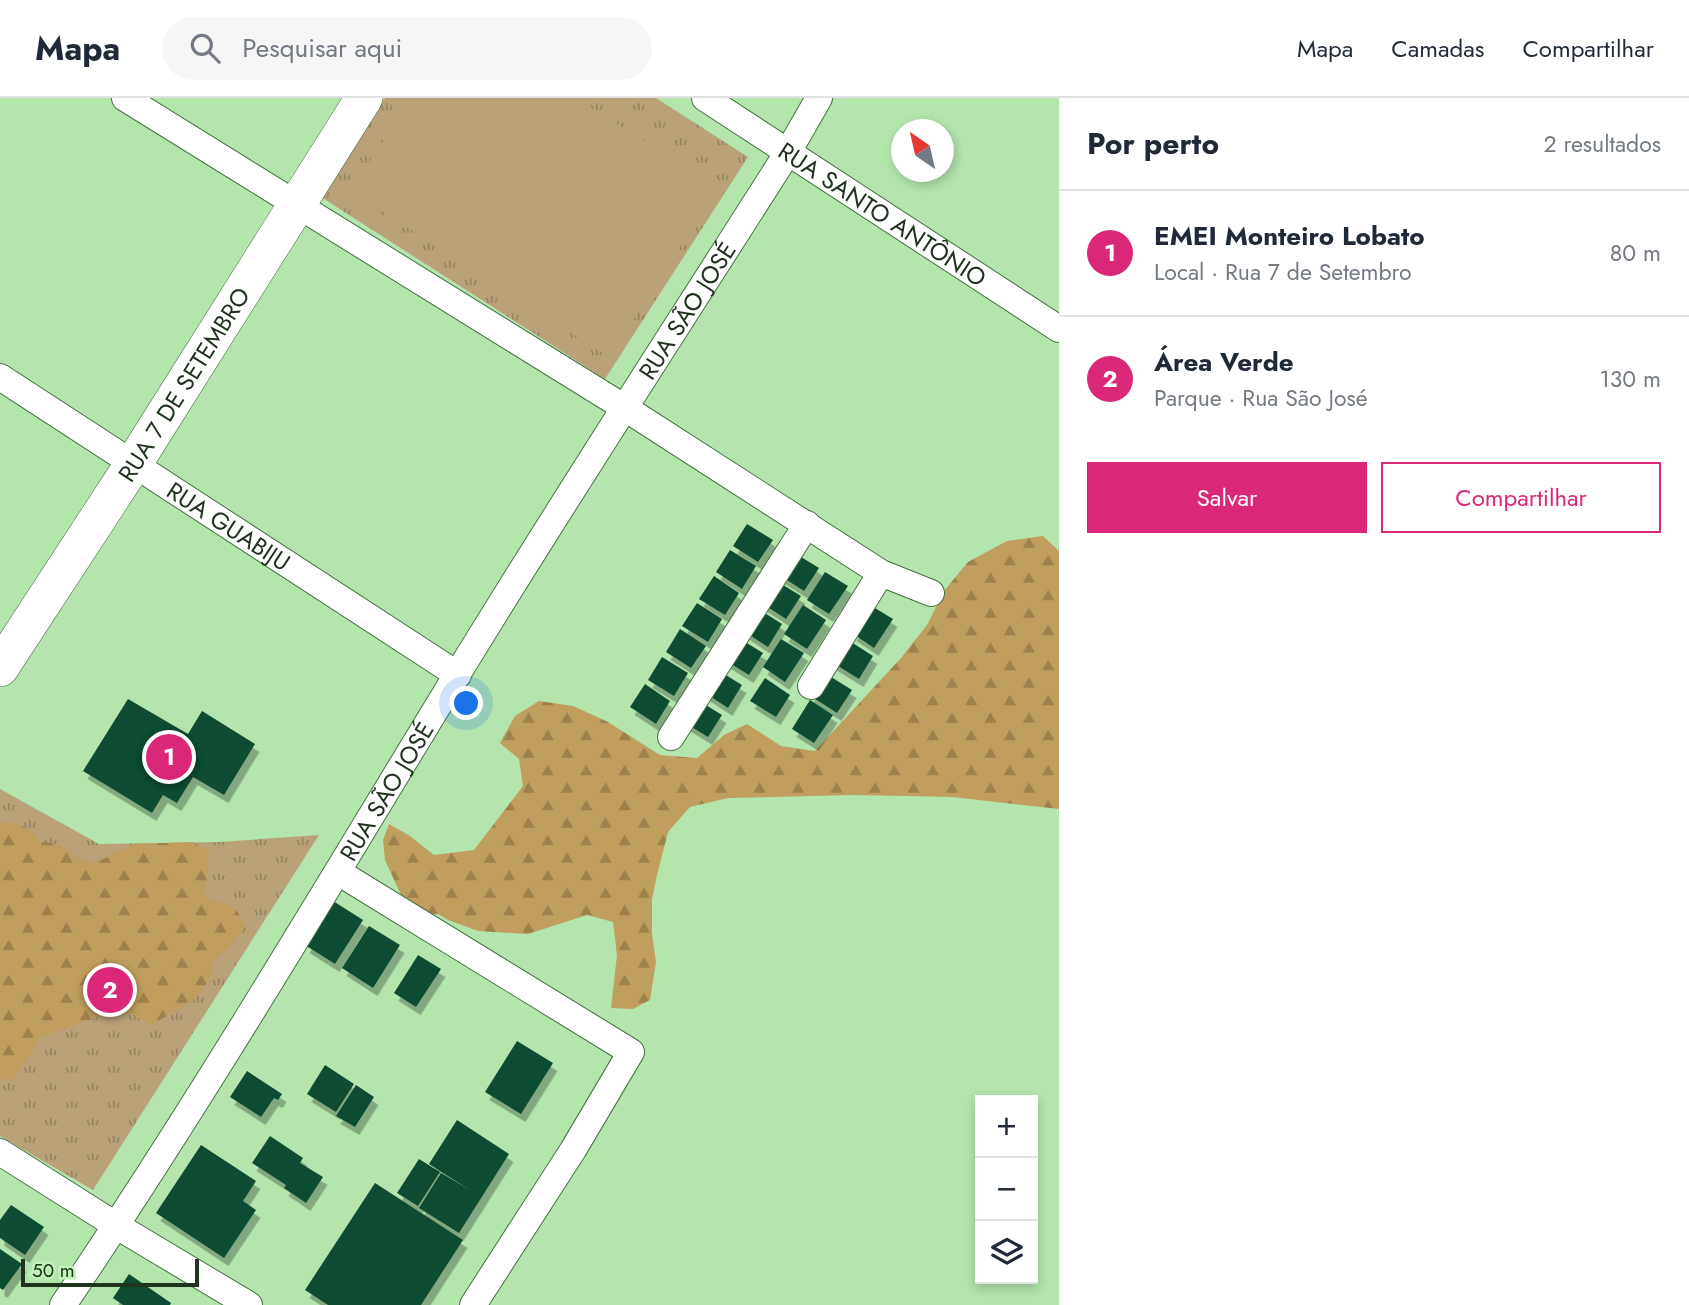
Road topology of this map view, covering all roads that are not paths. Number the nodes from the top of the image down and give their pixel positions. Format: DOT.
graph roads {
  1 [pos="125,98"];
  2 [pos="364,98"];
  3 [pos="705,98"];
  4 [pos="819,98"];
  5 [pos="788,152"];
  6 [pos="297,204"];
  7 [pos="1059,329"];
  8 [pos="0,377"];
  9 [pos="625,408"];
  10 [pos="134,463"];
  11 [pos="807,524"];
  12 [pos="881,573"];
  13 [pos="931,593"];
  14 [pos="0,668"];
  15 [pos="458,674"];
  16 [pos="811,686"];
  17 [pos="671,737"];
  18 [pos="338,872"];
  19 [pos="0,1152"];
  20 [pos="117,1226"];
  21 [pos="64,1305"];
  22 [pos="248,1305"];
  23 [pos="472,1305"];
  1 -- 6 [label="street"];
  2 -- 6 [label="street, RUA 7 DE SETEMBRO"];
  3 -- 5 [label="street, RUA SANTO ANTÔNIO"];
  4 -- 5 [label="street, RUA SÃO JOSÉ"];
  5 -- 7 [label="street, RUA SANTO ANTÔNIO"];
  5 -- 9 [label="street, RUA SÃO JOSÉ"];
  6 -- 9 [label="street"];
  6 -- 10 [label="street, RUA 7 DE SETEMBRO"];
  8 -- 10 [label="street, RUA GUABIJU"];
  9 -- 11 [label="street"];
  9 -- 15 [label="street, RUA SÃO JOSÉ"];
  10 -- 14 [label="street, RUA 7 DE SETEMBRO"];
  10 -- 15 [label="street, RUA GUABIJU"];
  11 -- 12 [label="street"];
  11 -- 17 [label="street"];
  12 -- 13 [label="street"];
  12 -- 16 [label="street"];
  15 -- 18 [label="street, RUA SÃO JOSÉ"];
  18 -- 20 [label="street, RUA SÃO JOSÉ"];
  18 -- 23 [label="street"];
  19 -- 20 [label="street"];
  20 -- 21 [label="street, RUA SÃO JOSÉ"];
  20 -- 22 [label="street"];
}
